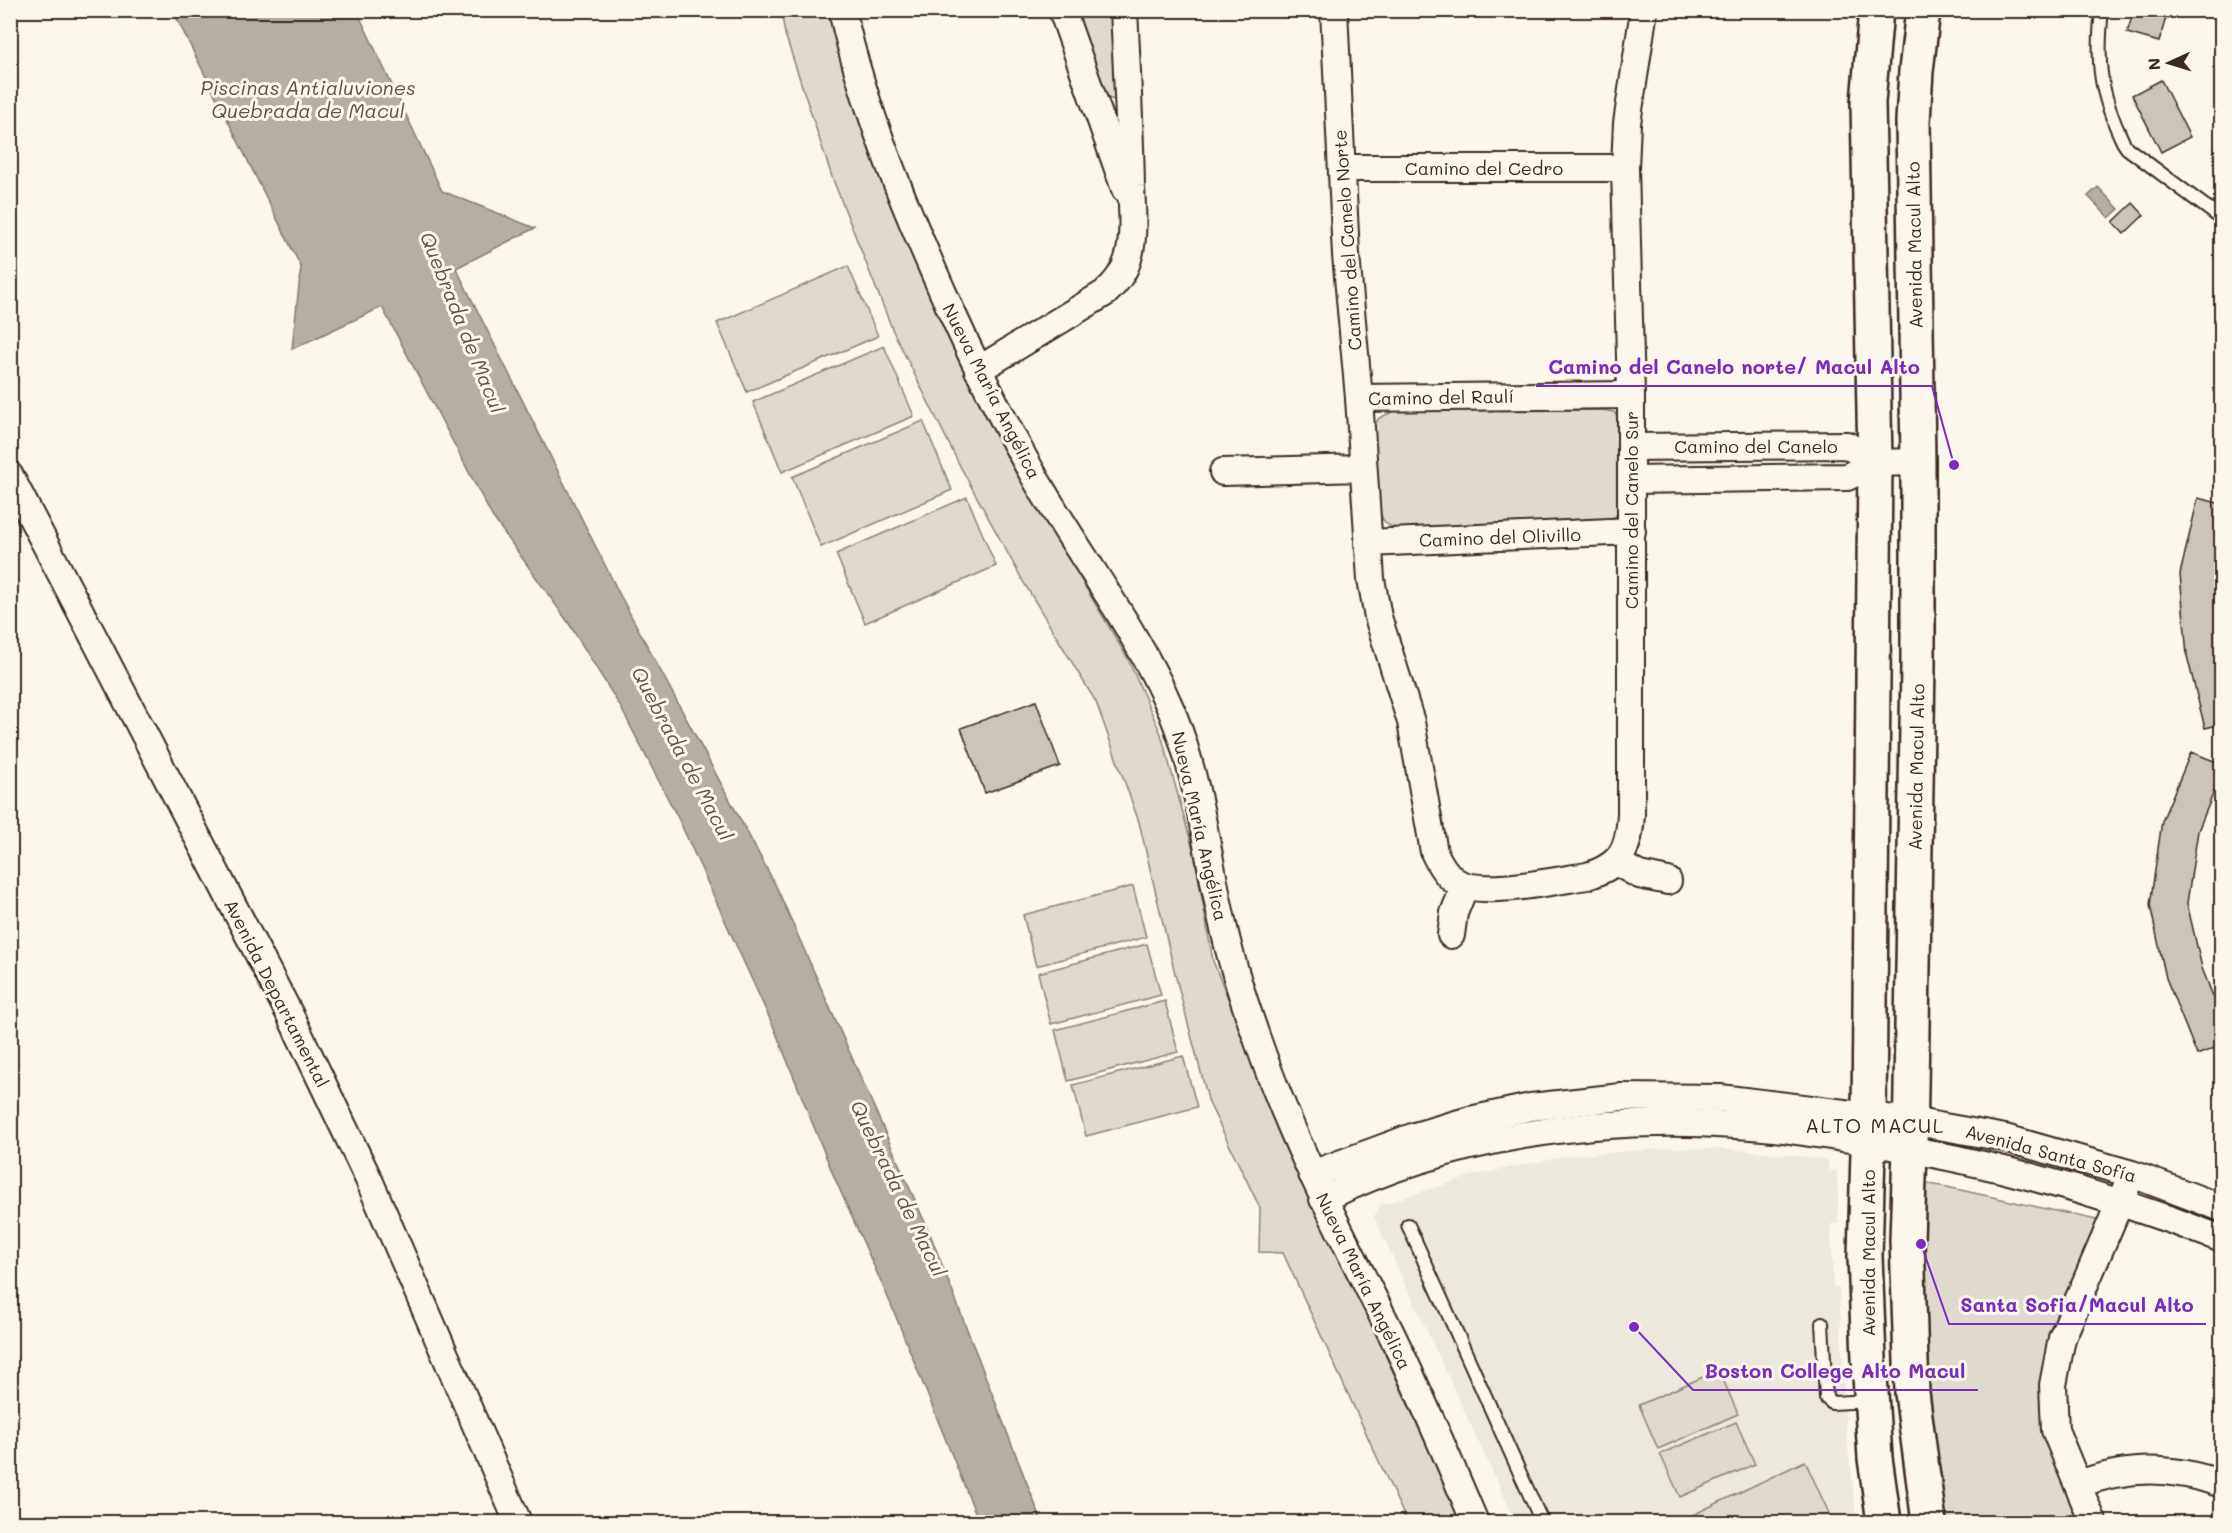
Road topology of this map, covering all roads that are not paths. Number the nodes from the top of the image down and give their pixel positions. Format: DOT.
graph roads {
  1 [pos="842,10"];
  2 [pos="1062,10"];
  3 [pos="1124,10"];
  4 [pos="1334,10"];
  5 [pos="1644,10"];
  6 [pos="1876,10"];
  7 [pos="1923,10"];
  8 [pos="2102,10"];
  9 [pos="1342,168"];
  10 [pos="1625,168"];
  11 [pos="1132,209"];
  12 [pos="2222,219"];
  13 [pos="978,370"];
  14 [pos="1631,395"];
  15 [pos="1359,398"];
  16 [pos="1631,447"];
  17 [pos="1918,462"];
  18 [pos="1875,463"];
  19 [pos="1363,468"];
  20 [pos="1223,472"];
  21 [pos="10,476"];
  22 [pos="1631,480"];
  23 [pos="1632,531"];
  24 [pos="1368,543"];
  25 [pos="1616,862"];
  26 [pos="1668,881"];
  27 [pos="1465,886"];
  28 [pos="1451,935"];
  29 [pos="1869,1130"];
  30 [pos="1911,1135"];
  31 [pos="1312,1174"];
  32 [pos="2132,1174"];
  33 [pos="1323,1199"];
  34 [pos="2121,1202"];
  35 [pos="2222,1208"];
  36 [pos="1408,1225"];
  37 [pos="2222,1239"];
  38 [pos="1822,1323"];
  39 [pos="1871,1400"];
  40 [pos="2079,1484"];
  41 [pos="2222,1484"];
  42 [pos="518,1522"];
  43 [pos="1475,1522"];
  44 [pos="1542,1522"];
  45 [pos="1884,1522"];
  46 [pos="1929,1522"];
  47 [pos="2093,1522"];
  1 -- 13 [label="street, Nueva María Angélica"];
  2 -- 11 [label="street"];
  3 -- 11 [label="street"];
  4 -- 9 [label="street, Camino del Canelo Norte"];
  5 -- 10 [label="street, Camino del Canelo Sur"];
  6 -- 18 [label="street, Avenida Macul Alto"];
  7 -- 17 [label="street, Avenida Macul Alto"];
  8 -- 12 [label="lane"];
  9 -- 10 [label="street, Camino del Cedro"];
  9 -- 15 [label="street, Camino del Canelo Norte"];
  10 -- 14 [label="street, Camino del Canelo Sur"];
  11 -- 13 [label="street"];
  13 -- 31 [label="street, Nueva María Angélica"];
  14 -- 15 [label="street, Camino del Raulí"];
  14 -- 16 [label="street, Camino del Canelo Sur"];
  15 -- 19 [label="street, Camino del Canelo Norte"];
  16 -- 18 [label="street, Camino del Canelo"];
  16 -- 22 [label="street, Camino del Canelo Sur"];
  17 -- 18 [label="street, Camino del Canelo"];
  17 -- 30 [label="street, Avenida Macul Alto"];
  18 -- 22 [label="street, Camino del Canelo"];
  18 -- 29 [label="street, Avenida Macul Alto"];
  19 -- 20 [label="street"];
  19 -- 24 [label="street, Camino del Canelo Norte"];
  21 -- 42 [label="street, Avenida Departamental"];
  22 -- 23 [label="street, Camino del Canelo Sur"];
  23 -- 24 [label="street, Camino del Olivillo"];
  23 -- 25 [label="street, Camino del Canelo Sur"];
  24 -- 27 [label="street, Camino del Canelo Norte"];
  25 -- 26 [label="street"];
  25 -- 27 [label="street"];
  27 -- 28 [label="street"];
  29 -- 30 [label="street, Avenida Santa Sofía"];
  29 -- 31 [label="street, Avenida Santa Sofía"];
  29 -- 33 [label="street, Avenida Santa Sofía"];
  29 -- 39 [label="street, Avenida Macul Alto"];
  30 -- 32 [label="street, Avenida Santa Sofía"];
  30 -- 34 [label="street, Avenida Santa Sofía"];
  30 -- 46 [label="street, Avenida Macul Alto"];
  31 -- 33 [label="street, Nueva María Angélica"];
  32 -- 34 [label="street"];
  32 -- 35 [label="street, Avenida Santa Sofía"];
  33 -- 43 [label="street, Nueva María Angélica"];
  34 -- 37 [label="street, Avenida Santa Sofía"];
  34 -- 40 [label="street"];
  36 -- 44 [label="lane"];
  38 -- 39 [label="lane"];
  39 -- 45 [label="street, Avenida Macul Alto"];
  40 -- 41 [label="street"];
  40 -- 47 [label="street"];
}
